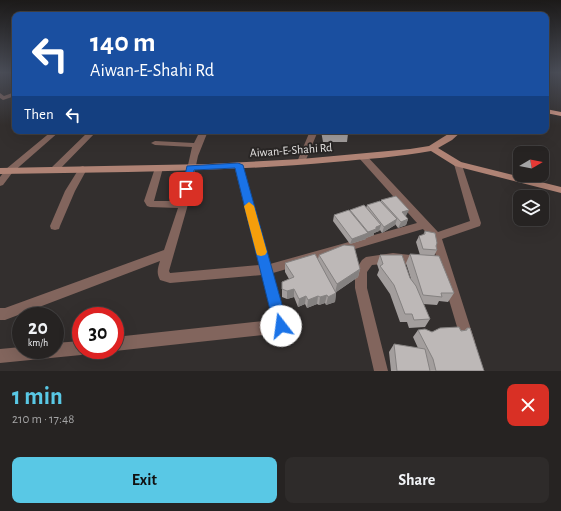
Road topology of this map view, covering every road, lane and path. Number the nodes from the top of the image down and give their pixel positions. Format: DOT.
graph roads {
  1 [pos="0,95"];
  2 [pos="12,95"];
  3 [pos="549,108"];
  4 [pos="561,110"];
  5 [pos="549,112"];
  6 [pos="561,114"];
  7 [pos="52,134"];
  8 [pos="90,134"];
  9 [pos="202,134"];
  10 [pos="313,134"];
  11 [pos="454,134"];
  12 [pos="155,143"];
  13 [pos="197,145"];
  14 [pos="432,148"];
  15 [pos="362,156"];
  16 [pos="301,162"];
  17 [pos="458,164"];
  18 [pos="238,165"];
  19 [pos="190,167"];
  20 [pos="159,168"];
  21 [pos="83,169"];
  22 [pos="54,170"];
  23 [pos="5,171"];
  24 [pos="0,183"];
  25 [pos="561,190"];
  26 [pos="183,205"];
  27 [pos="424,225"];
  28 [pos="55,226"];
  29 [pos="436,237"];
  30 [pos="168,253"];
  31 [pos="444,265"];
  32 [pos="266,270"];
  33 [pos="0,314"];
  34 [pos="124,343"];
  35 [pos="72,349"];
  36 [pos="0,356"];
  37 [pos="472,356"];
  38 [pos="381,371"];
  1 -- 2 [label="street"];
  3 -- 4 [label="main road"];
  5 -- 6 [label="main road"];
  7 -- 23 [label="street"];
  8 -- 22 [label="street"];
  9 -- 13 [label="street"];
  10 -- 16 [label="street"];
  11 -- 14 [label="main road, Aiwan-E-Shahi Rd"];
  12 -- 13 [label="street"];
  13 -- 19 [label="street"];
  14 -- 15 [label="main road, Aiwan-E-Shahi Rd"];
  14 -- 17 [label="main road"];
  15 -- 16 [label="main road, Aiwan-E-Shahi Rd"];
  15 -- 27 [label="street"];
  16 -- 18 [label="main road, Aiwan-E-Shahi Rd"];
  17 -- 25 [label="main road"];
  17 -- 29 [label="street"];
  18 -- 19 [label="main road, Aiwan-E-Shahi Rd"];
  18 -- 32 [label="street"];
  19 -- 20 [label="main road, Aiwan-E-Shahi Rd"];
  19 -- 26 [label="street"];
  20 -- 21 [label="main road, Aiwan-E-Shahi Rd"];
  20 -- 26 [label="street"];
  21 -- 22 [label="main road, Aiwan-E-Shahi Rd"];
  21 -- 28 [label="street"];
  22 -- 23 [label="main road, Aiwan-E-Shahi Rd"];
  23 -- 24 [label="street"];
  26 -- 30 [label="street"];
  27 -- 29 [label="street"];
  27 -- 32 [label="street"];
  29 -- 31 [label="street"];
  30 -- 32 [label="street"];
  30 -- 33 [label="street"];
  31 -- 37 [label="street"];
  31 -- 38 [label="street"];
  32 -- 34 [label="street"];
  35 -- 36 [label="street"];
}
